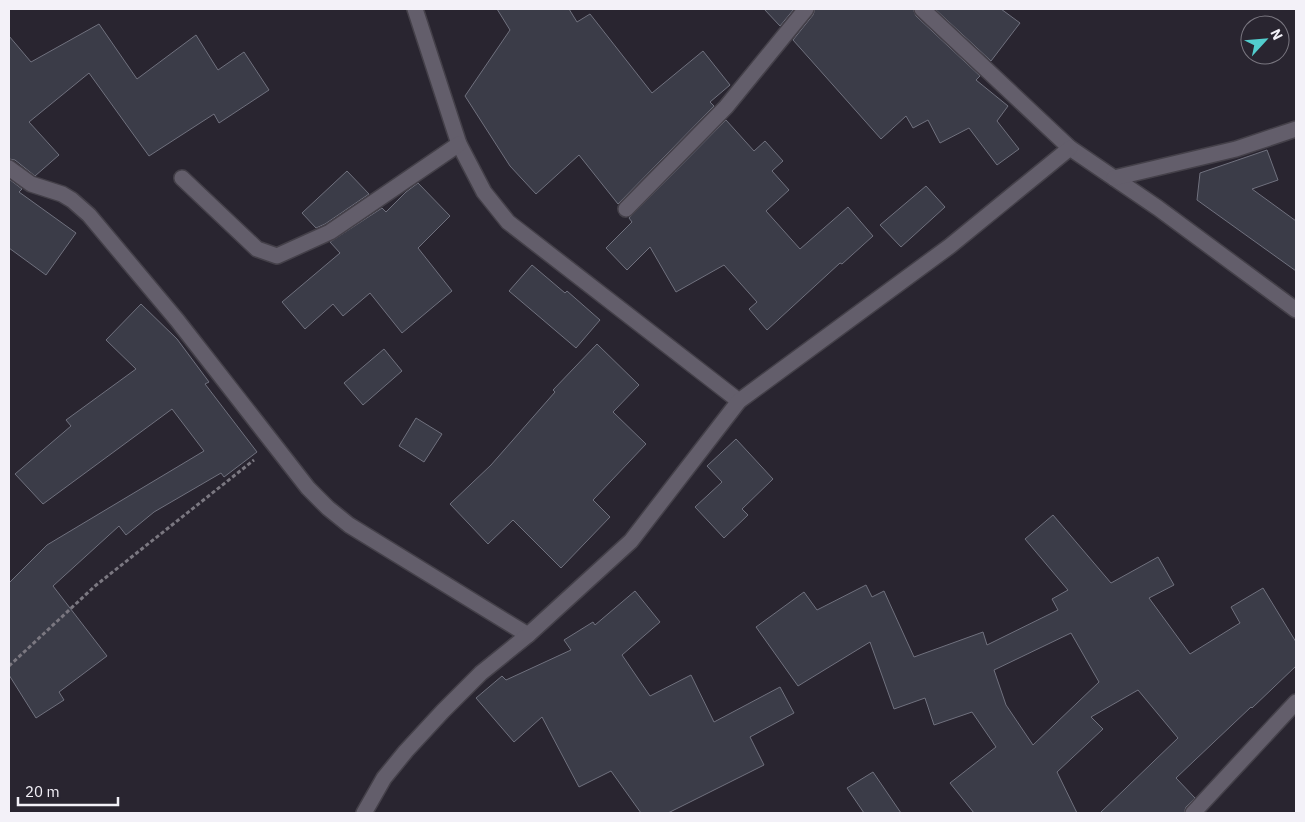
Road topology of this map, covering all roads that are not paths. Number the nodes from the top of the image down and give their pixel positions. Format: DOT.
graph roads {
  1 [pos="415,9"];
  2 [pos="806,9"];
  3 [pos="922,9"];
  4 [pos="1296,129"];
  5 [pos="460,144"];
  6 [pos="1070,148"];
  7 [pos="9,168"];
  8 [pos="182,178"];
  9 [pos="1114,178"];
  10 [pos="626,209"];
  11 [pos="1296,310"];
  12 [pos="739,401"];
  13 [pos="528,635"];
  14 [pos="1296,702"];
  15 [pos="364,813"];
  16 [pos="1193,813"];
  1 -- 5 [label="street"];
  2 -- 10 [label="street"];
  3 -- 6 [label="street"];
  4 -- 9 [label="street"];
  5 -- 8 [label="street"];
  5 -- 12 [label="street"];
  6 -- 9 [label="street"];
  6 -- 12 [label="street"];
  7 -- 13 [label="street"];
  9 -- 11 [label="street"];
  12 -- 13 [label="street"];
  13 -- 15 [label="street"];
  14 -- 16 [label="street"];
}
